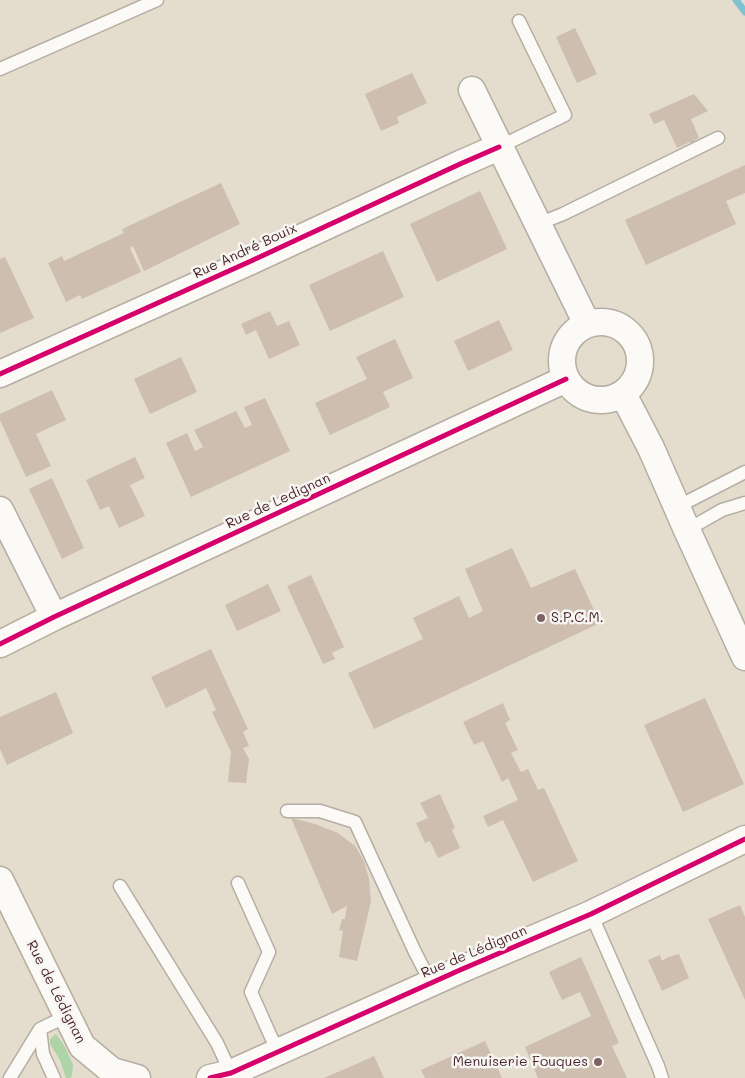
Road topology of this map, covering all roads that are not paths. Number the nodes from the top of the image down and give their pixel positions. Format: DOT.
graph roads {
  1 [pos="156,0"];
  2 [pos="519,21"];
  3 [pos="0,69"];
  4 [pos="472,90"];
  5 [pos="718,138"];
  6 [pos="499,147"];
  7 [pos="538,224"];
  8 [pos="587,324"];
  9 [pos="0,374"];
  10 [pos="566,379"];
  11 [pos="623,394"];
  12 [pos="745,472"];
  13 [pos="745,502"];
  14 [pos="0,510"];
  15 [pos="682,519"];
  16 [pos="54,617"];
  17 [pos="0,644"];
  18 [pos="745,657"];
  19 [pos="287,811"];
  20 [pos="745,839"];
  21 [pos="0,880"];
  22 [pos="238,883"];
  23 [pos="120,886"];
  24 [pos="591,914"];
  25 [pos="432,983"];
  26 [pos="67,1016"];
  27 [pos="40,1029"];
  28 [pos="279,1051"];
  29 [pos="110,1074"];
  30 [pos="220,1075"];
  31 [pos="10,1078"];
  32 [pos="54,1078"];
  33 [pos="137,1078"];
  34 [pos="662,1078"];
  1 -- 3 [label="lane"];
  2 -- 6 [label="lane"];
  4 -- 6 [label="street"];
  5 -- 7 [label="lane"];
  6 -- 7 [label="street"];
  6 -- 9 [label="street, Rue André Bouix"];
  7 -- 8 [label="street"];
  8 -- 10 [label="street"];
  8 -- 11 [label="street"];
  10 -- 11 [label="street"];
  10 -- 16 [label="street, Rue de Ledignan"];
  11 -- 15 [label="street"];
  12 -- 15 [label="lane"];
  13 -- 15 [label="lane"];
  14 -- 16 [label="street"];
  15 -- 18 [label="street"];
  16 -- 17 [label="street, Rue de Ledignan"];
  19 -- 25 [label="lane"];
  20 -- 24 [label="street, Rue de Lédignan"];
  21 -- 26 [label="street, Rue de Lédignan"];
  22 -- 28 [label="lane"];
  23 -- 30 [label="lane"];
  24 -- 25 [label="street, Rue de Lédignan"];
  24 -- 34 [label="lane"];
  25 -- 28 [label="street, Rue de Lédignan"];
  26 -- 27 [label="lane"];
  26 -- 29 [label="street, Rue de Lédignan"];
  27 -- 31 [label="lane"];
  27 -- 32 [label="lane"];
  28 -- 30 [label="street, Rue de Lédignan"];
  29 -- 33 [label="street, Rue de Lédignan"];
}
